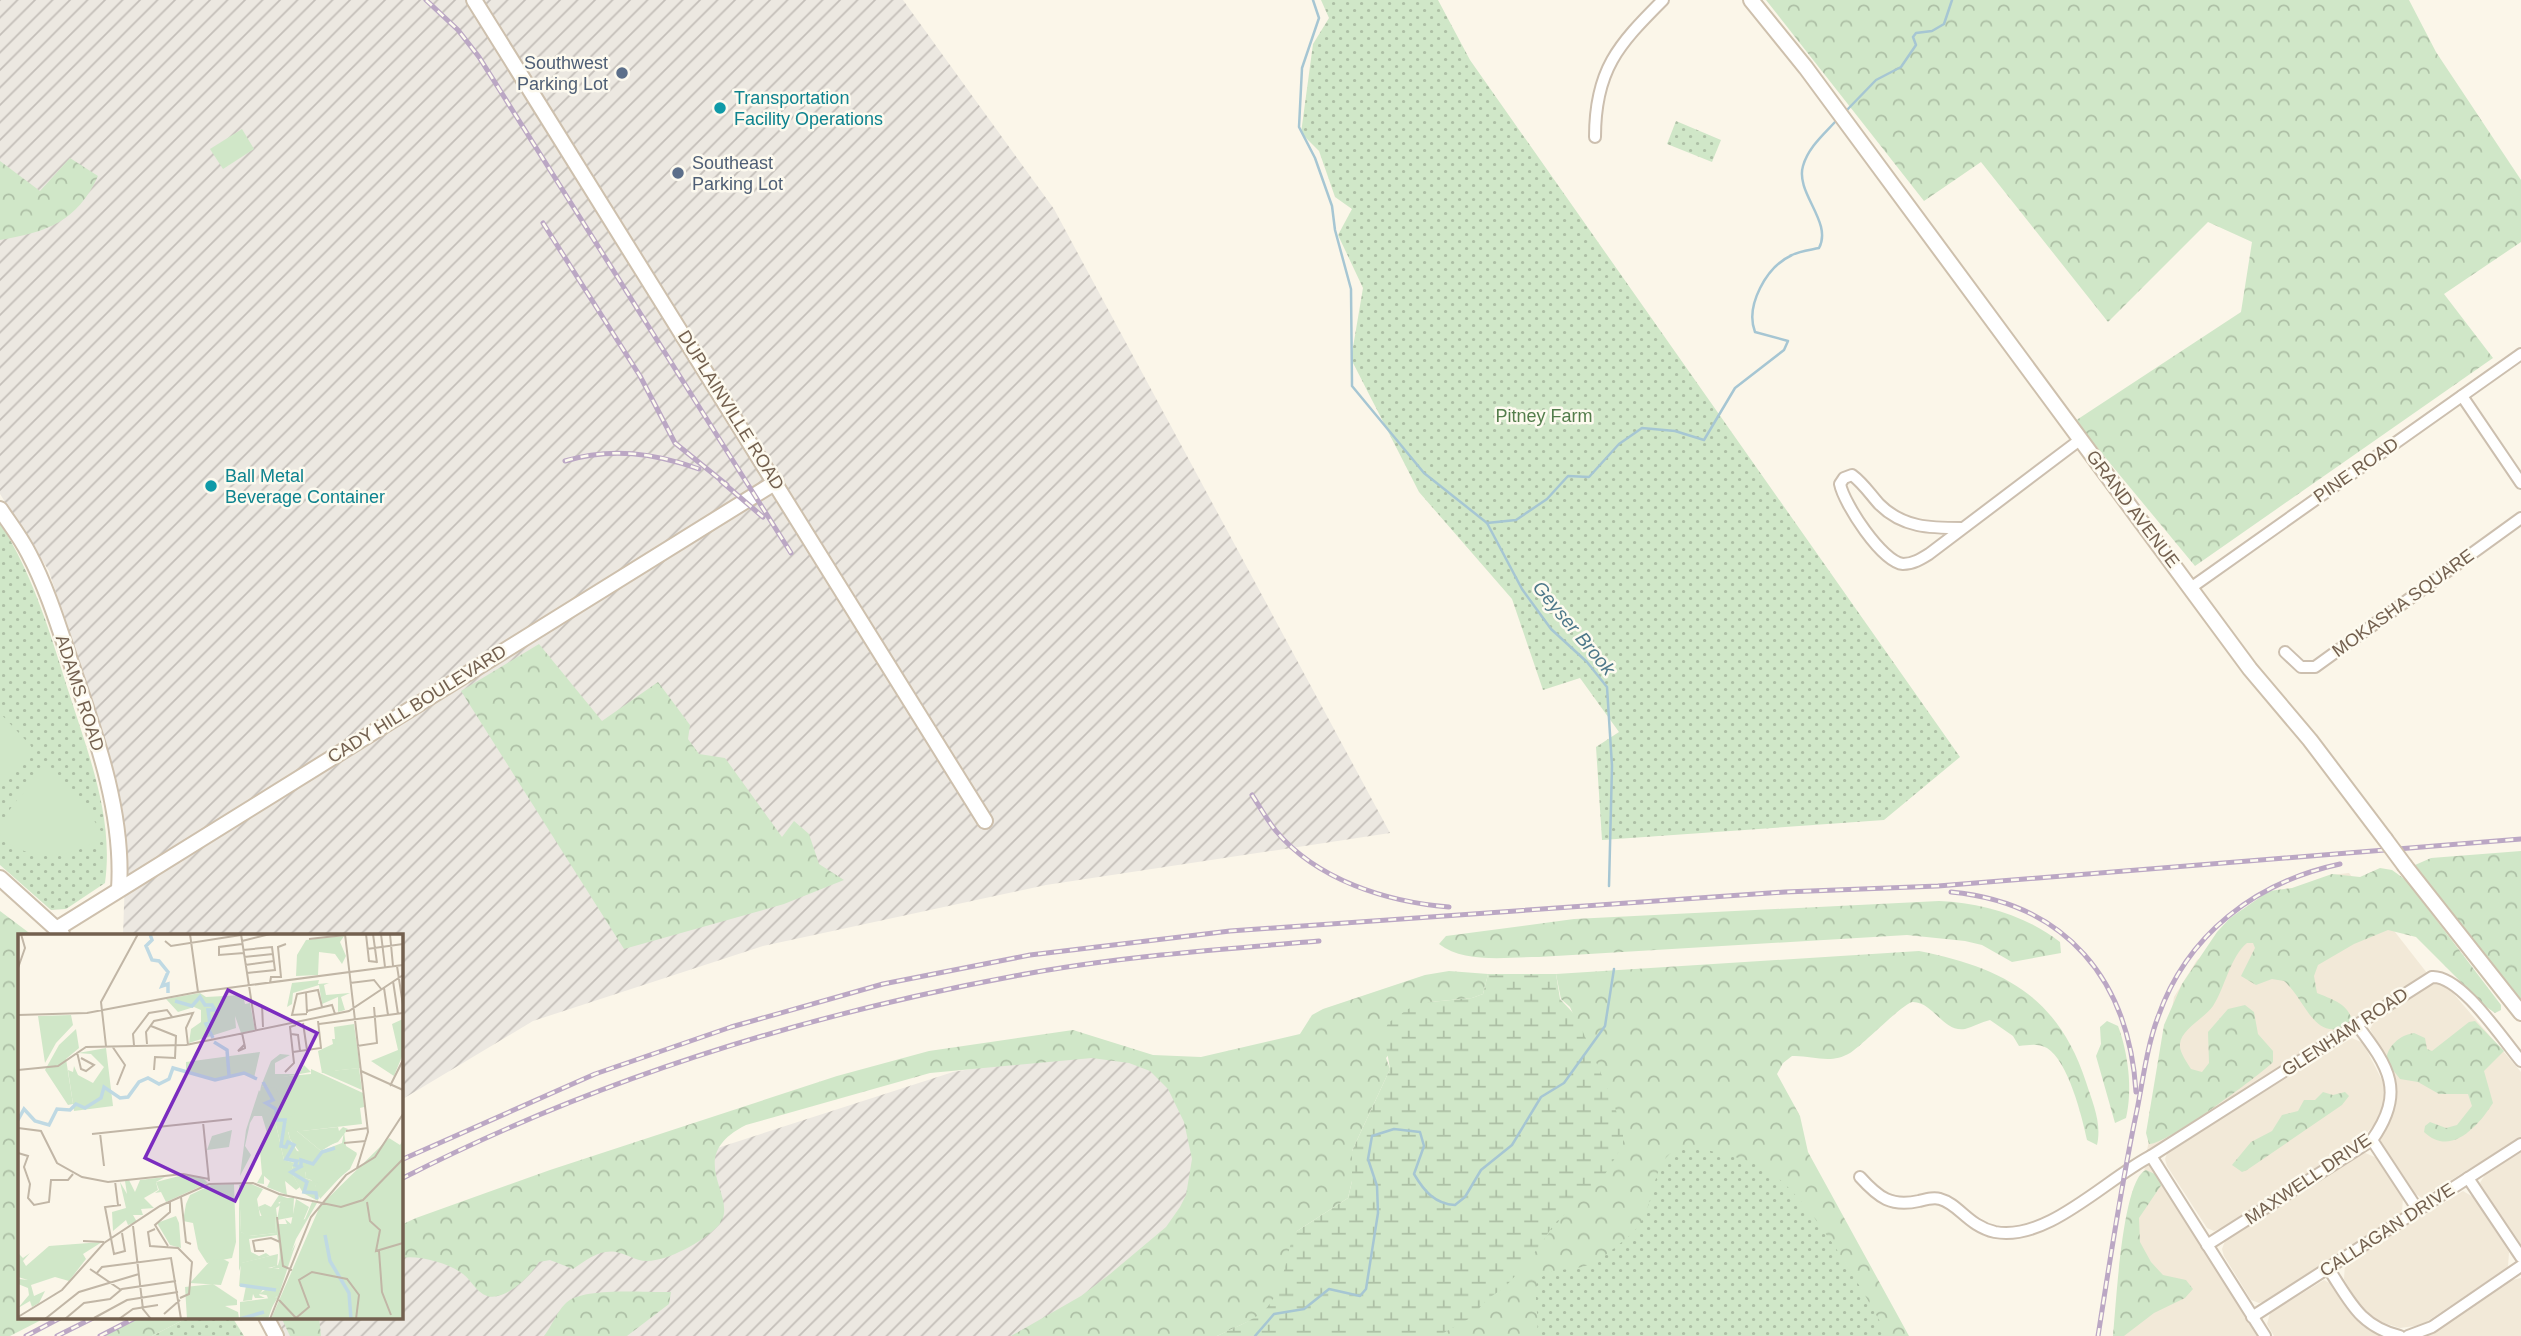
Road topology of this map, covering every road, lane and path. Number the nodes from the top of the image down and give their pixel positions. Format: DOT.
graph roads {
  1 [pos="474,0"];
  2 [pos="1663,0"];
  3 [pos="1751,0"];
  4 [pos="1595,137"];
  5 [pos="2521,354"];
  6 [pos="2462,396"];
  7 [pos="2081,439"];
  8 [pos="776,482"];
  9 [pos="2521,483"];
  10 [pos="0,509"];
  11 [pos="2521,518"];
  12 [pos="1962,528"];
  13 [pos="2192,587"];
  14 [pos="2285,652"];
  15 [pos="985,821"];
  16 [pos="0,878"];
  17 [pos="119,889"];
  18 [pos="60,932"];
  19 [pos="2521,1013"];
  20 [pos="2357,1025"];
  21 [pos="2521,1062"];
  22 [pos="2372,1140"];
  23 [pos="2521,1144"];
  24 [pos="2151,1156"];
  25 [pos="1860,1177"];
  26 [pos="2468,1178"];
  27 [pos="2418,1210"];
  28 [pos="2207,1245"];
  29 [pos="2521,1257"];
  30 [pos="2521,1266"];
  31 [pos="2328,1268"];
  32 [pos="2252,1317"];
  33 [pos="267,1318"];
  34 [pos="276,1336"];
  35 [pos="2265,1336"];
  36 [pos="2400,1336"];
  37 [pos="2408,1336"];
  1 -- 8 [label="street, DUPLAINVILLE ROAD"];
  2 -- 4 [label="street"];
  3 -- 7 [label="street, GRAND AVENUE"];
  5 -- 6 [label="street, PINE ROAD"];
  6 -- 9 [label="street"];
  6 -- 13 [label="street, PINE ROAD"];
  7 -- 12 [label="street"];
  7 -- 13 [label="street, GRAND AVENUE"];
  8 -- 15 [label="street, DUPLAINVILLE ROAD"];
  8 -- 17 [label="street, CADY HILL BOULEVARD"];
  10 -- 17 [label="street, ADAMS ROAD"];
  11 -- 14 [label="street, MOKASHA SQUARE"];
  12 -- 12 [label="street"];
  13 -- 19 [label="street, GRAND AVENUE, bridge"];
  16 -- 18 [label="street"];
  17 -- 18 [label="street, CADY HILL BOULEVARD"];
  20 -- 21 [label="street, GLENHAM ROAD"];
  20 -- 22 [label="street, MAXWELL DRIVE"];
  20 -- 24 [label="street, GLENHAM ROAD"];
  22 -- 27 [label="street"];
  22 -- 28 [label="street, MAXWELL DRIVE"];
  23 -- 26 [label="street, CALLAGAN DRIVE"];
  24 -- 25 [label="street, GLENHAM ROAD"];
  24 -- 28 [label="street"];
  26 -- 27 [label="street, CALLAGAN DRIVE"];
  26 -- 29 [label="street"];
  27 -- 31 [label="street, CALLAGAN DRIVE"];
  28 -- 32 [label="street"];
  30 -- 37 [label="street"];
  31 -- 32 [label="street, CALLAGAN DRIVE"];
  31 -- 36 [label="street"];
  32 -- 35 [label="street"];
  33 -- 34 [label="street"];
}
